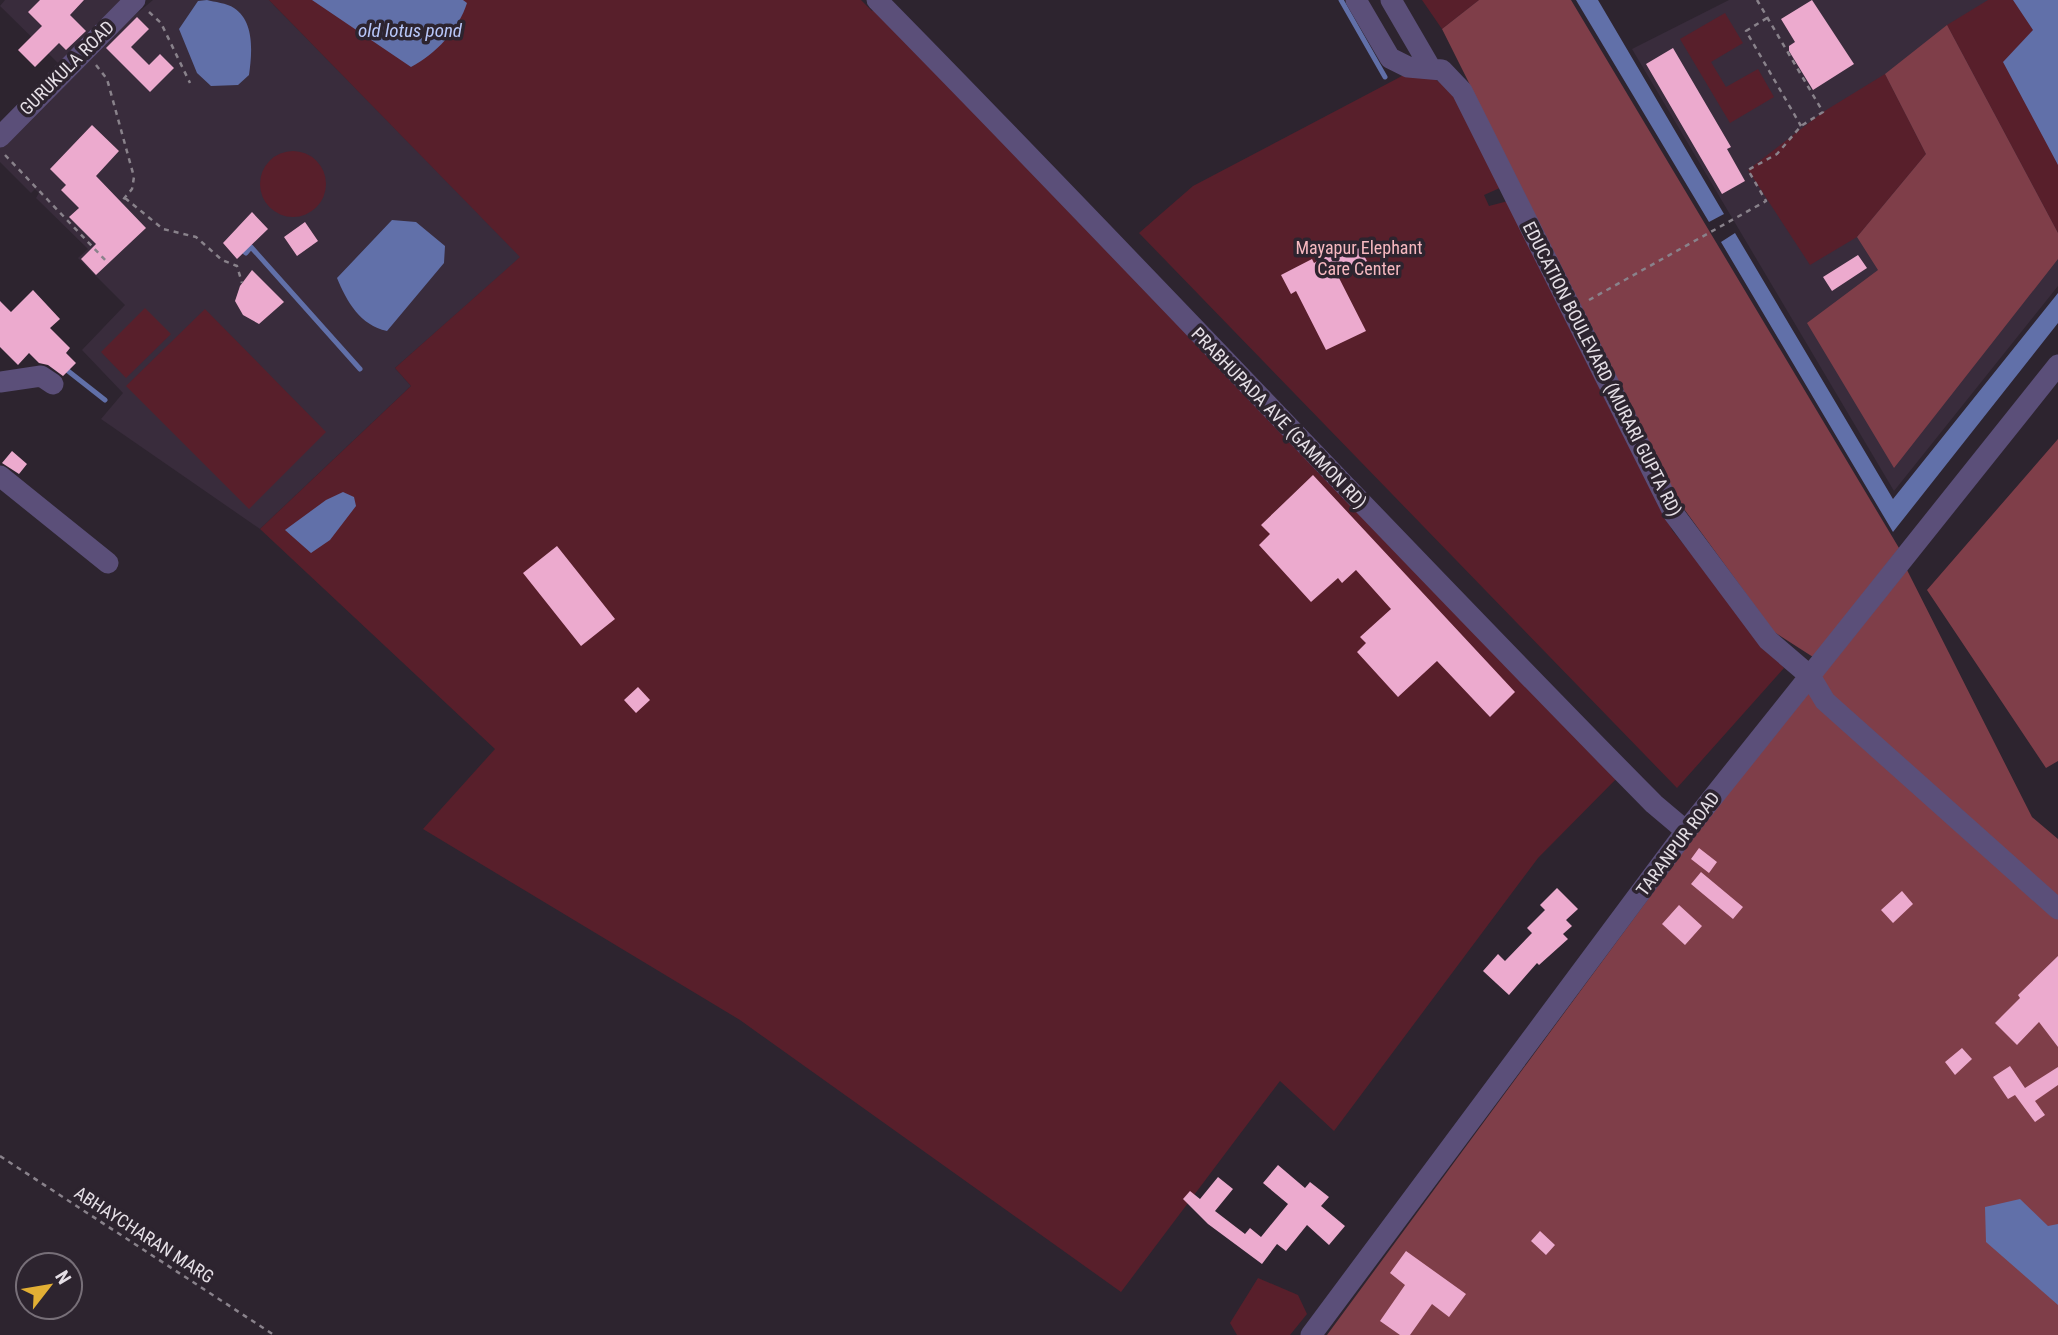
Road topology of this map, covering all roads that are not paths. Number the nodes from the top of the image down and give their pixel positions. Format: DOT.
graph roads {
  1 [pos="877,0"];
  2 [pos="1356,0"];
  3 [pos="1391,0"];
  4 [pos="140,4"];
  5 [pos="1430,67"];
  6 [pos="0,136"];
  7 [pos="2058,365"];
  8 [pos="0,382"];
  9 [pos="54,384"];
  10 [pos="0,476"];
  11 [pos="108,563"];
  12 [pos="1810,676"];
  13 [pos="1686,831"];
  14 [pos="2058,909"];
  15 [pos="1311,1335"];
  1 -- 13 [label="street, PRABHUPADA AVE (GAMMON RD)"];
  2 -- 5 [label="street, EDUCATION BOULEVARD (MURARI GUPTA RD)"];
  3 -- 5 [label="street"];
  4 -- 6 [label="street, GURUKULA ROAD"];
  5 -- 12 [label="street, EDUCATION BOULEVARD (MURARI GUPTA RD)"];
  7 -- 12 [label="street, TARANPUR ROAD"];
  8 -- 9 [label="street"];
  10 -- 11 [label="street"];
  12 -- 13 [label="street, TARANPUR ROAD"];
  12 -- 14 [label="street, EDUCATION BOULEVARD (MURARI GUPTA RD)"];
  13 -- 15 [label="street, TARANPUR ROAD"];
}
